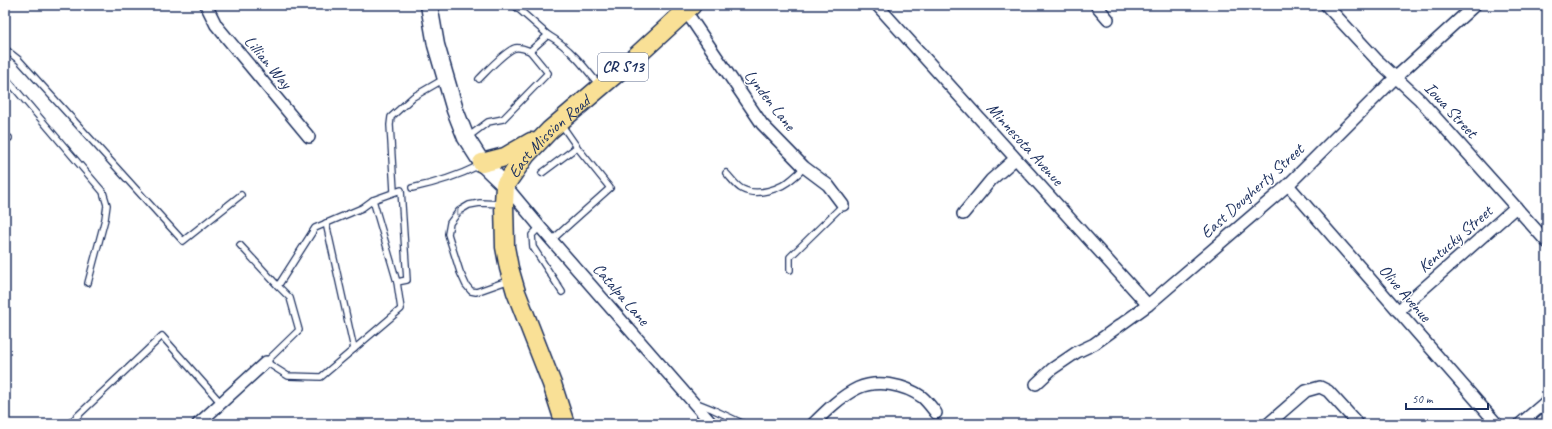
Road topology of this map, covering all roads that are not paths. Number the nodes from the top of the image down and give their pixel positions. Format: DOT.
graph roads {
  1 [pos="206,5"];
  2 [pos="429,5"];
  3 [pos="514,5"];
  4 [pos="877,5"];
  5 [pos="1096,5"];
  6 [pos="1326,5"];
  7 [pos="1475,5"];
  8 [pos="687,7"];
  9 [pos="1108,19"];
  10 [pos="548,35"];
  11 [pos="5,50"];
  12 [pos="530,51"];
  13 [pos="5,77"];
  14 [pos="445,78"];
  15 [pos="1395,78"];
  16 [pos="479,79"];
  17 [pos="600,87"];
  18 [pos="555,126"];
  19 [pos="309,137"];
  20 [pos="466,138"];
  21 [pos="577,147"];
  22 [pos="1015,159"];
  23 [pos="482,164"];
  24 [pos="804,167"];
  25 [pos="542,173"];
  26 [pos="726,173"];
  27 [pos="505,185"];
  28 [pos="1288,185"];
  29 [pos="412,188"];
  30 [pos="394,191"];
  31 [pos="241,195"];
  32 [pos="374,200"];
  33 [pos="504,204"];
  34 [pos="843,205"];
  35 [pos="1516,207"];
  36 [pos="963,214"];
  37 [pos="326,223"];
  38 [pos="540,227"];
  39 [pos="552,240"];
  40 [pos="1547,242"];
  41 [pos="240,245"];
  42 [pos="790,270"];
  43 [pos="512,279"];
  44 [pos="88,282"];
  45 [pos="397,282"];
  46 [pos="278,286"];
  47 [pos="562,292"];
  48 [pos="1148,305"];
  49 [pos="1398,311"];
  50 [pos="354,349"];
  51 [pos="266,362"];
  52 [pos="1036,384"];
  53 [pos="1547,400"];
  54 [pos="693,402"];
  55 [pos="221,404"];
  56 [pos="936,413"];
  57 [pos="69,424"];
  58 [pos="198,424"];
  59 [pos="564,424"];
  60 [pos="712,424"];
  61 [pos="744,424"];
  62 [pos="813,424"];
  63 [pos="1268,424"];
  64 [pos="1358,424"];
  65 [pos="1497,424"];
  66 [pos="1520,424"];
  1 -- 19 [label="street, Lillian Way"];
  2 -- 14 [label="street"];
  3 -- 10 [label="lane"];
  4 -- 22 [label="street, Minnesota Avenue"];
  5 -- 9 [label="street"];
  6 -- 15 [label="street, Iowa Street"];
  7 -- 15 [label="street, East Dougherty Street"];
  8 -- 17 [label="main road, East Mission Road / CR S13"];
  8 -- 24 [label="street, Lynden Lane"];
  10 -- 12 [label="lane"];
  10 -- 17 [label="lane"];
  11 -- 31 [label="lane"];
  12 -- 16 [label="lane"];
  12 -- 20 [label="lane"];
  13 -- 44 [label="lane"];
  14 -- 20 [label="street"];
  14 -- 30 [label="lane"];
  15 -- 28 [label="street, East Dougherty Street"];
  15 -- 35 [label="street, Iowa Street"];
  17 -- 18 [label="main road, East Mission Road / CR S13"];
  18 -- 21 [label="lane"];
  18 -- 23 [label="main road"];
  18 -- 27 [label="main road, East Mission Road / CR S13"];
  20 -- 23 [label="street"];
  21 -- 25 [label="lane"];
  21 -- 39 [label="lane"];
  22 -- 36 [label="street"];
  22 -- 48 [label="street, Minnesota Avenue"];
  23 -- 27 [label="street"];
  23 -- 29 [label="lane"];
  24 -- 26 [label="lane"];
  24 -- 34 [label="street, Lynden Lane"];
  27 -- 33 [label="main road, East Mission Road"];
  27 -- 38 [label="street, Catalpa Lane"];
  28 -- 48 [label="street, East Dougherty Street"];
  28 -- 49 [label="street, Olive Avenue"];
  30 -- 32 [label="lane"];
  30 -- 45 [label="lane"];
  32 -- 37 [label="lane"];
  32 -- 45 [label="lane"];
  33 -- 43 [label="main road, East Mission Road"];
  33 -- 43 [label="lane, one-way"];
  34 -- 42 [label="lane"];
  35 -- 40 [label="street, Iowa Street"];
  35 -- 49 [label="street, Kentucky Street"];
  37 -- 46 [label="lane"];
  37 -- 50 [label="lane"];
  38 -- 39 [label="street, Catalpa Lane"];
  38 -- 47 [label="lane"];
  39 -- 54 [label="street, Catalpa Lane"];
  41 -- 46 [label="lane"];
  43 -- 59 [label="main road, East Mission Road"];
  45 -- 50 [label="lane"];
  46 -- 51 [label="lane"];
  48 -- 52 [label="street, East Dougherty Street"];
  49 -- 65 [label="street, Olive Avenue"];
  50 -- 51 [label="lane"];
  51 -- 55 [label="street"];
  53 -- 66 [label="street"];
  54 -- 60 [label="street, Catalpa Lane"];
  54 -- 61 [label="lane"];
  55 -- 57 [label="lane"];
  55 -- 58 [label="street"];
  56 -- 62 [label="street"];
  63 -- 64 [label="street"];
}
